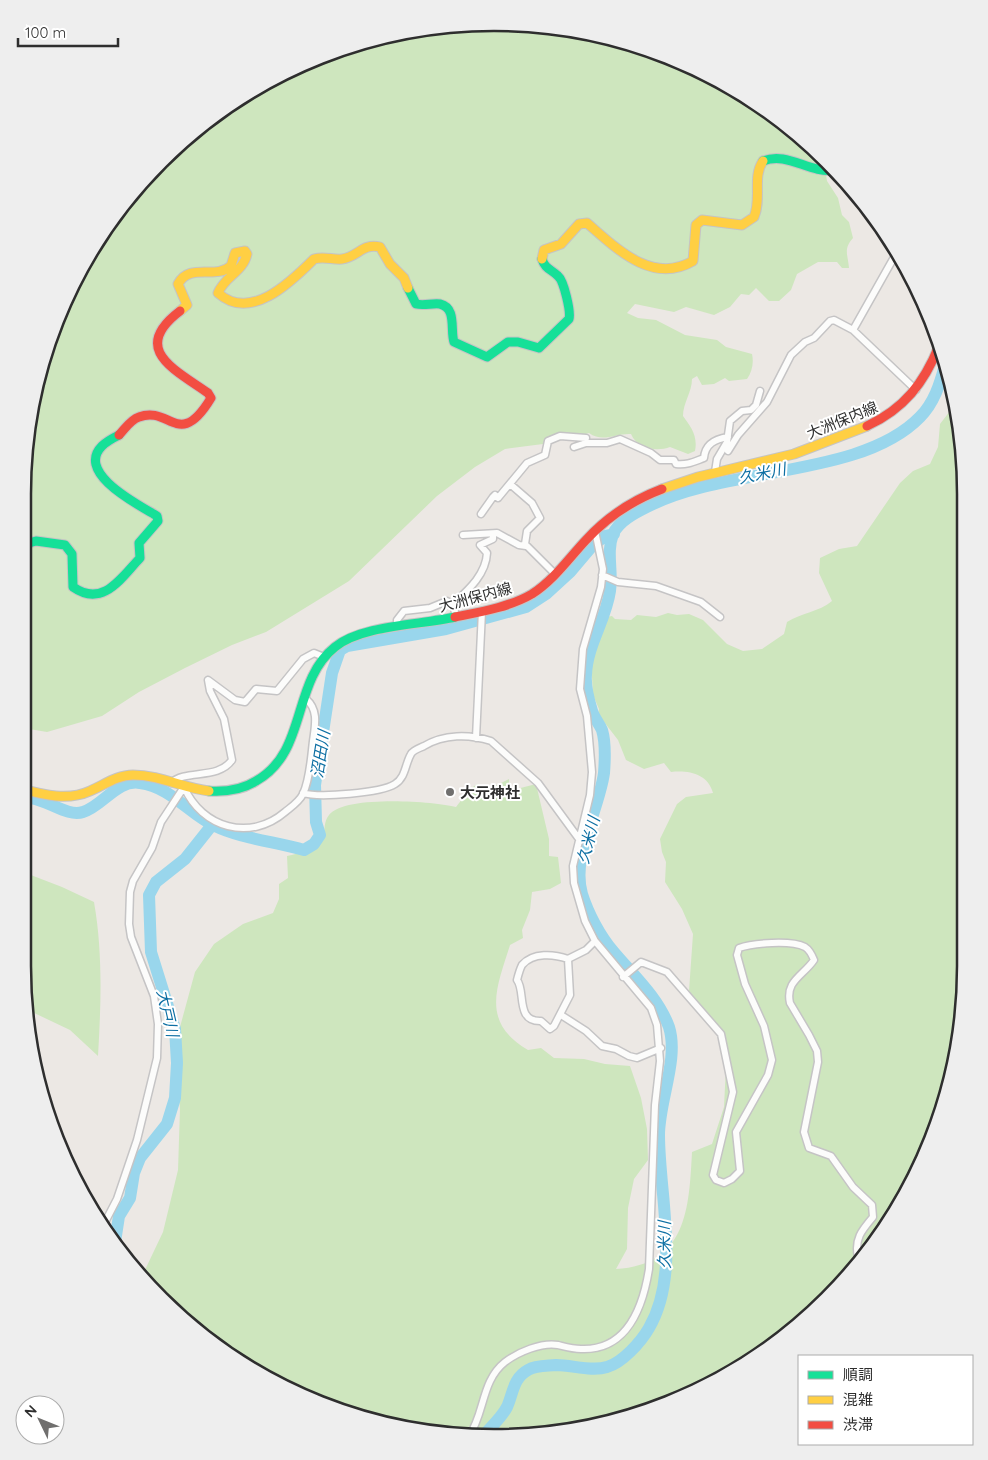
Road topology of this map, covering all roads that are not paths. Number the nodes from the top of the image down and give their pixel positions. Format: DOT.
graph roads {
  1 [pos="825,171"];
  2 [pos="893,259"];
  3 [pos="853,330"];
  4 [pos="935,355"];
  5 [pos="916,390"];
  6 [pos="760,391"];
  7 [pos="728,437"];
  8 [pos="586,438"];
  9 [pos="574,447"];
  10 [pos="728,451"];
  11 [pos="715,472"];
  12 [pos="510,484"];
  13 [pos="481,514"];
  14 [pos="595,532"];
  15 [pos="493,534"];
  16 [pos="463,535"];
  17 [pos="31,542"];
  18 [pos="526,546"];
  19 [pos="556,575"];
  20 [pos="602,575"];
  21 [pos="453,606"];
  22 [pos="482,613"];
  23 [pos="456,617"];
  24 [pos="720,617"];
  25 [pos="397,627"];
  26 [pos="324,657"];
  27 [pos="306,699"];
  28 [pos="476,738"];
  29 [pos="171,783"];
  30 [pos="184,787"];
  31 [pos="31,791"];
  32 [pos="306,794"];
  33 [pos="579,839"];
  34 [pos="595,941"];
  35 [pos="568,959"];
  36 [pos="625,976"];
  37 [pos="561,1015"];
  38 [pos="661,1048"];
  39 [pos="107,1219"];
  40 [pos="858,1252"];
  41 [pos="474,1428"];
  1 -- 17 [label="street"];
  2 -- 3 [label="street"];
  3 -- 5 [label="street"];
  3 -- 10 [label="street"];
  4 -- 5 [label="street, 大洲保内線"];
  5 -- 11 [label="street, 大洲保内線"];
  6 -- 7 [label="street"];
  7 -- 9 [label="street"];
  7 -- 11 [label="street"];
  8 -- 12 [label="street"];
  11 -- 14 [label="street, 大洲保内線"];
  12 -- 13 [label="street"];
  12 -- 18 [label="street"];
  14 -- 19 [label="street, 大洲保内線"];
  14 -- 20 [label="street"];
  15 -- 16 [label="street"];
  15 -- 18 [label="street"];
  15 -- 21 [label="street"];
  18 -- 19 [label="street"];
  19 -- 22 [label="street, 大洲保内線"];
  20 -- 24 [label="street"];
  20 -- 33 [label="street"];
  21 -- 23 [label="street"];
  21 -- 25 [label="street"];
  22 -- 23 [label="street, 大洲保内線"];
  22 -- 28 [label="street"];
  23 -- 25 [label="street, 大洲保内線"];
  25 -- 26 [label="street, 大洲保内線"];
  26 -- 27 [label="street, 大洲保内線"];
  26 -- 29 [label="street"];
  27 -- 30 [label="street, 大洲保内線"];
  27 -- 32 [label="street"];
  28 -- 32 [label="street"];
  28 -- 33 [label="street"];
  29 -- 30 [label="street, 大洲保内線"];
  29 -- 31 [label="street, 大洲保内線"];
  30 -- 32 [label="street"];
  30 -- 39 [label="street"];
  33 -- 34 [label="street"];
  34 -- 35 [label="street"];
  34 -- 36 [label="street"];
  35 -- 37 [label="street"];
  35 -- 37 [label="street"];
  36 -- 38 [label="street"];
  36 -- 40 [label="street"];
  37 -- 38 [label="street"];
  38 -- 41 [label="street"];
}
